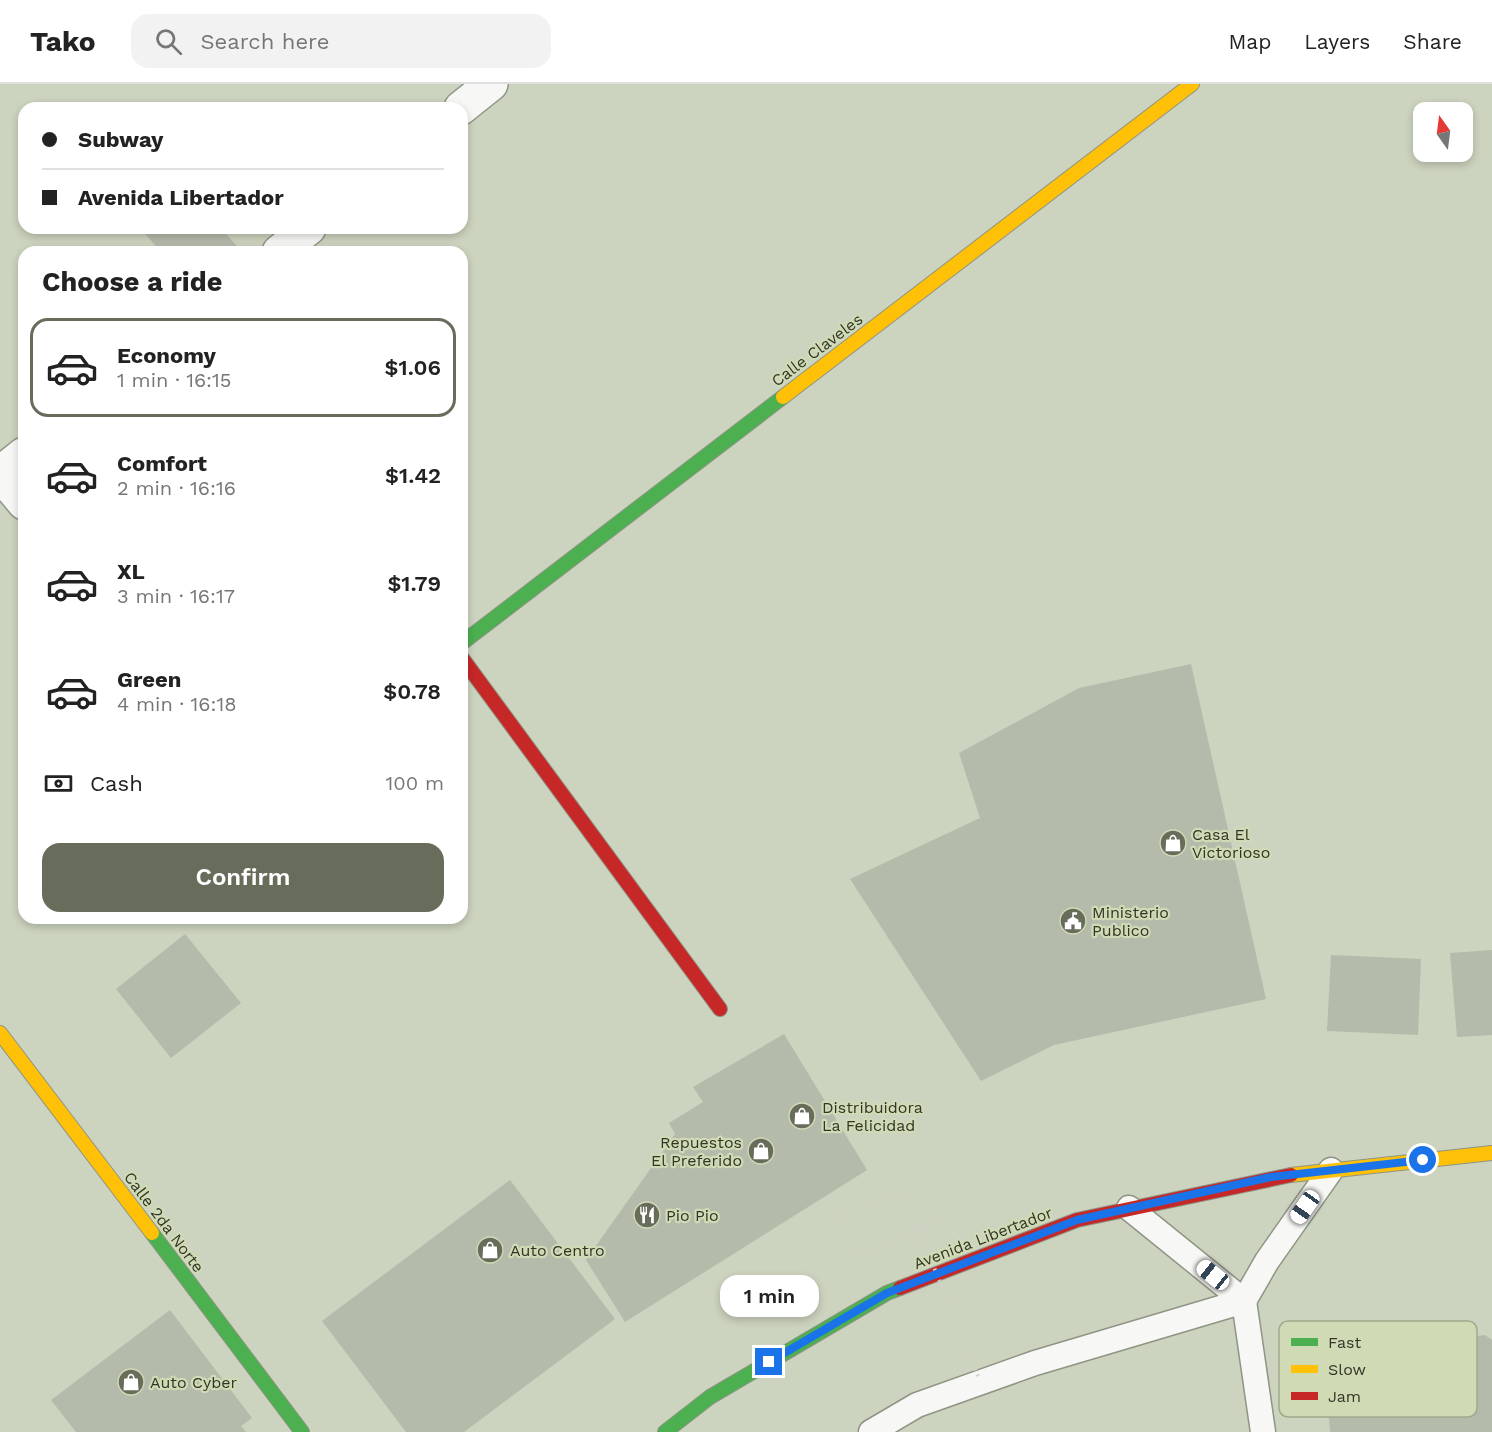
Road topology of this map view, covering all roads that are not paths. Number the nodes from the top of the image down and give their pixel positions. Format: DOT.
graph roads {
  1 [pos="491,84"];
  2 [pos="1192,84"];
  3 [pos="468,102"];
  4 [pos="302,234"];
  5 [pos="286,246"];
  6 [pos="18,459"];
  7 [pos="0,473"];
  8 [pos="18,496"];
  9 [pos="468,638"];
  10 [pos="468,666"];
  11 [pos="720,1008"];
  12 [pos="0,1033"];
  13 [pos="1492,1153"];
  14 [pos="1331,1170"];
  15 [pos="1129,1208"];
  16 [pos="1244,1301"];
  17 [pos="302,1432"];
  18 [pos="665,1432"];
  19 [pos="871,1432"];
  20 [pos="1263,1432"];
  1 -- 3 [label="street"];
  2 -- 9 [label="main road, Calle Claveles"];
  4 -- 5 [label="street"];
  6 -- 7 [label="street"];
  7 -- 8 [label="street"];
  10 -- 11 [label="main road"];
  12 -- 17 [label="main road, Calle 2da Norte"];
  13 -- 14 [label="main road, Avenida Libertador"];
  14 -- 15 [label="main road, Avenida Libertador"];
  14 -- 16 [label="lane"];
  15 -- 16 [label="lane"];
  15 -- 18 [label="main road, Avenida Libertador"];
  16 -- 19 [label="lane"];
  16 -- 20 [label="lane"];
}
